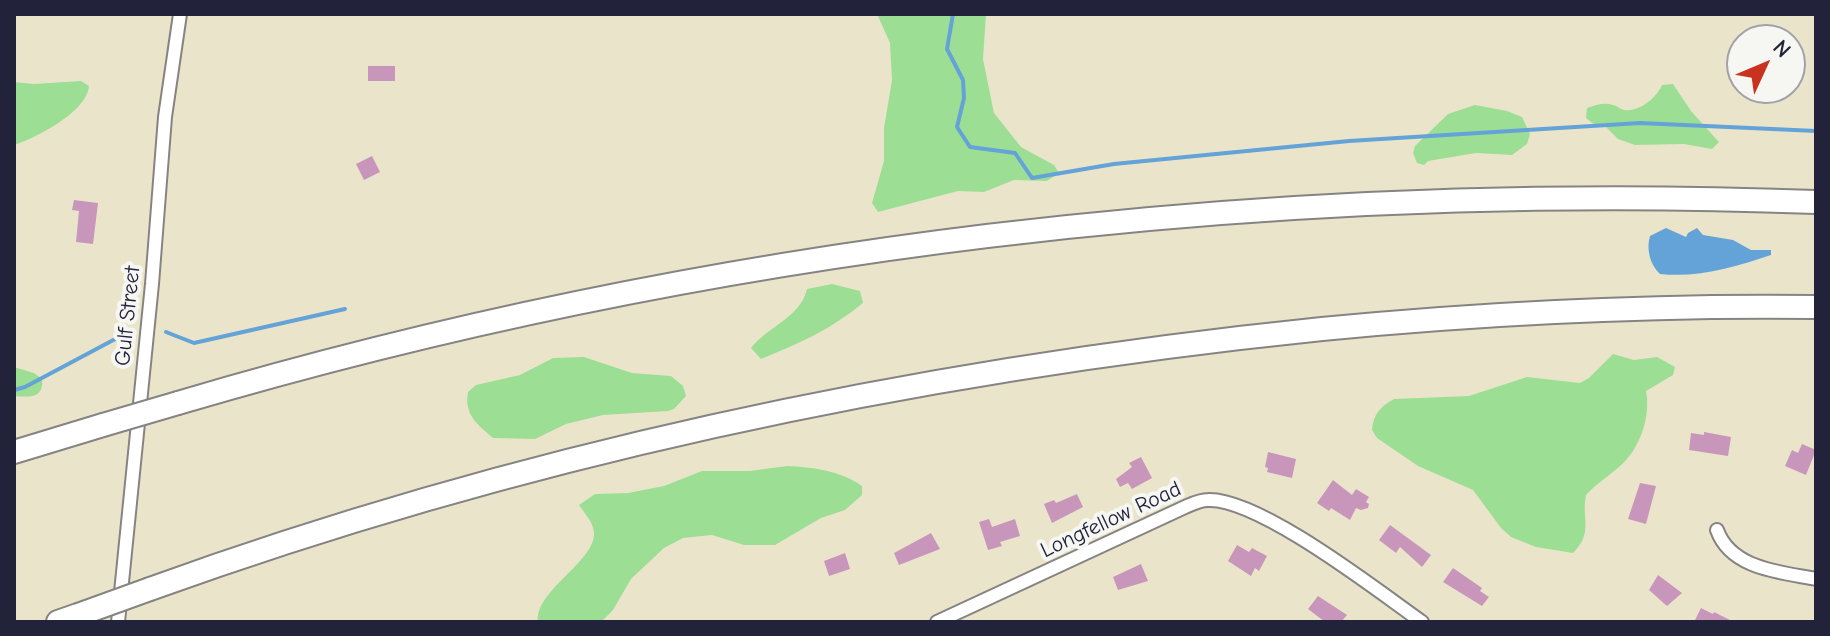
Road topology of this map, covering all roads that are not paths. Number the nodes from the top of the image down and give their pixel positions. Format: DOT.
graph roads {
  1 [pos="180,14"];
  2 [pos="1816,202"];
  3 [pos="1816,307"];
  4 [pos="14,452"];
  5 [pos="1717,530"];
  6 [pos="1816,579"];
  7 [pos="68,618"];
  8 [pos="118,622"];
  9 [pos="937,622"];
  10 [pos="1422,622"];
  1 -- 8 [label="street, Gulf Street"];
  2 -- 4 [label="highway, bridge"];
  3 -- 7 [label="highway, bridge"];
  5 -- 6 [label="street"];
  9 -- 10 [label="street, Longfellow Road"];
}
